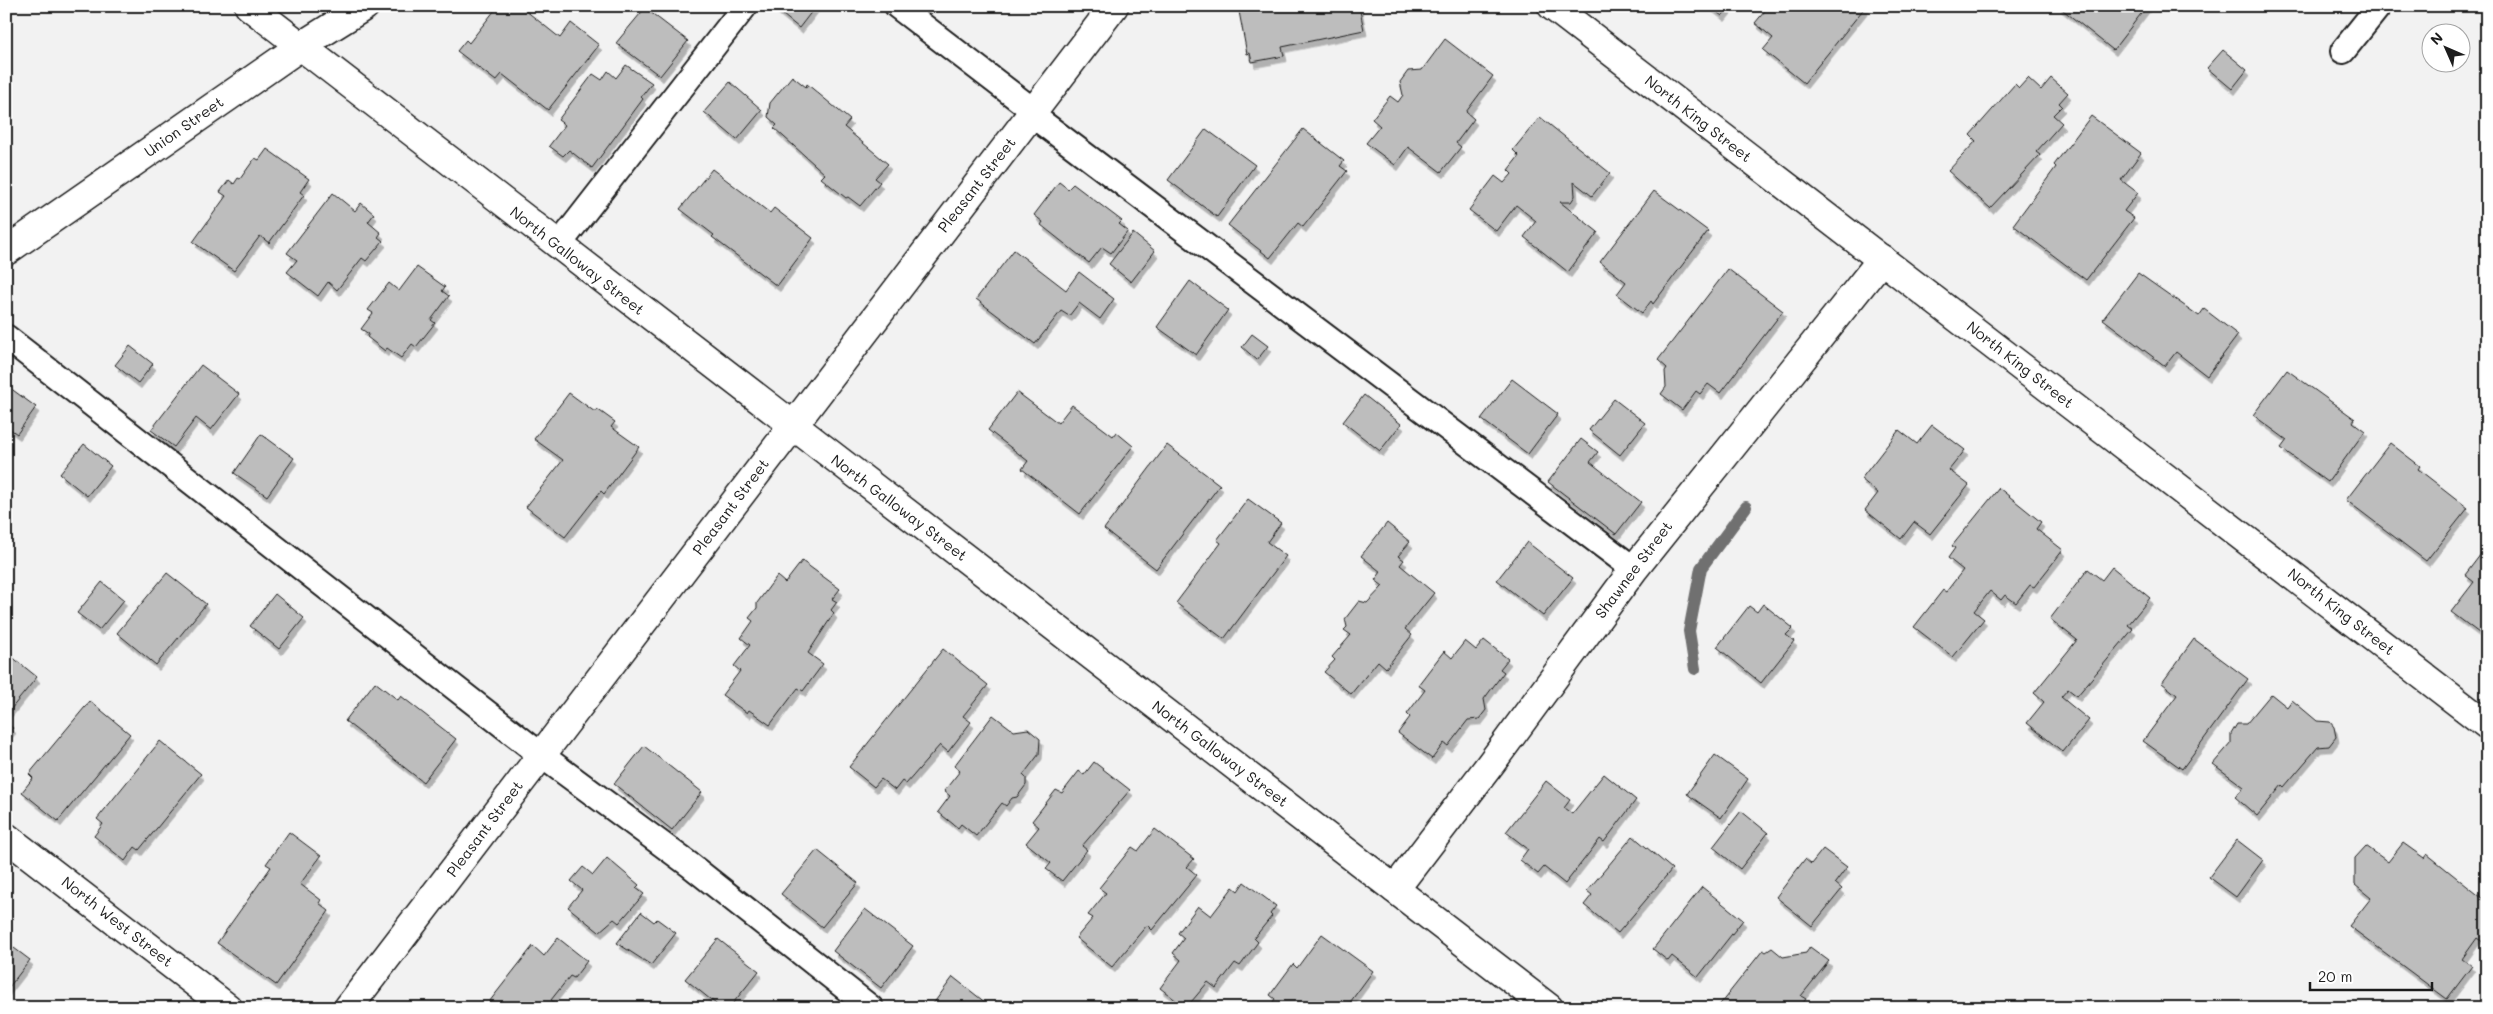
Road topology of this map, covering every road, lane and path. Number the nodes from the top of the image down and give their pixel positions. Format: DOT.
graph roads {
  1 [pos="249,6"];
  2 [pos="365,6"];
  3 [pos="745,6"];
  4 [pos="897,6"];
  5 [pos="1114,6"];
  6 [pos="1552,6"];
  7 [pos="2379,6"];
  8 [pos="300,46"];
  9 [pos="2343,51"];
  10 [pos="1034,111"];
  11 [pos="558,246"];
  12 [pos="6,251"];
  13 [pos="1882,259"];
  14 [pos="6,337"];
  15 [pos="792,426"];
  16 [pos="1634,569"];
  17 [pos="2487,725"];
  18 [pos="541,755"];
  19 [pos="6,837"];
  20 [pos="1395,889"];
  21 [pos="228,1008"];
  22 [pos="348,1008"];
  23 [pos="871,1008"];
  24 [pos="1549,1008"];
  1 -- 8 [label="street, North Galloway Street"];
  2 -- 8 [label="street, Union Street"];
  3 -- 11 [label="lane"];
  4 -- 10 [label="lane"];
  5 -- 10 [label="street, Pleasant Street"];
  6 -- 13 [label="street, North King Street"];
  7 -- 9 [label="lane"];
  8 -- 11 [label="street, North Galloway Street"];
  8 -- 12 [label="street, Union Street"];
  10 -- 15 [label="street, Pleasant Street"];
  10 -- 16 [label="lane"];
  11 -- 15 [label="street, North Galloway Street"];
  13 -- 16 [label="street, Shawnee Street"];
  13 -- 17 [label="street, North King Street"];
  14 -- 18 [label="lane"];
  15 -- 18 [label="street, Pleasant Street"];
  15 -- 20 [label="street, North Galloway Street"];
  16 -- 20 [label="street, Shawnee Street"];
  18 -- 22 [label="street, Pleasant Street"];
  18 -- 23 [label="lane"];
  19 -- 21 [label="street, North West Street"];
  20 -- 24 [label="street, North Galloway Street"];
}
